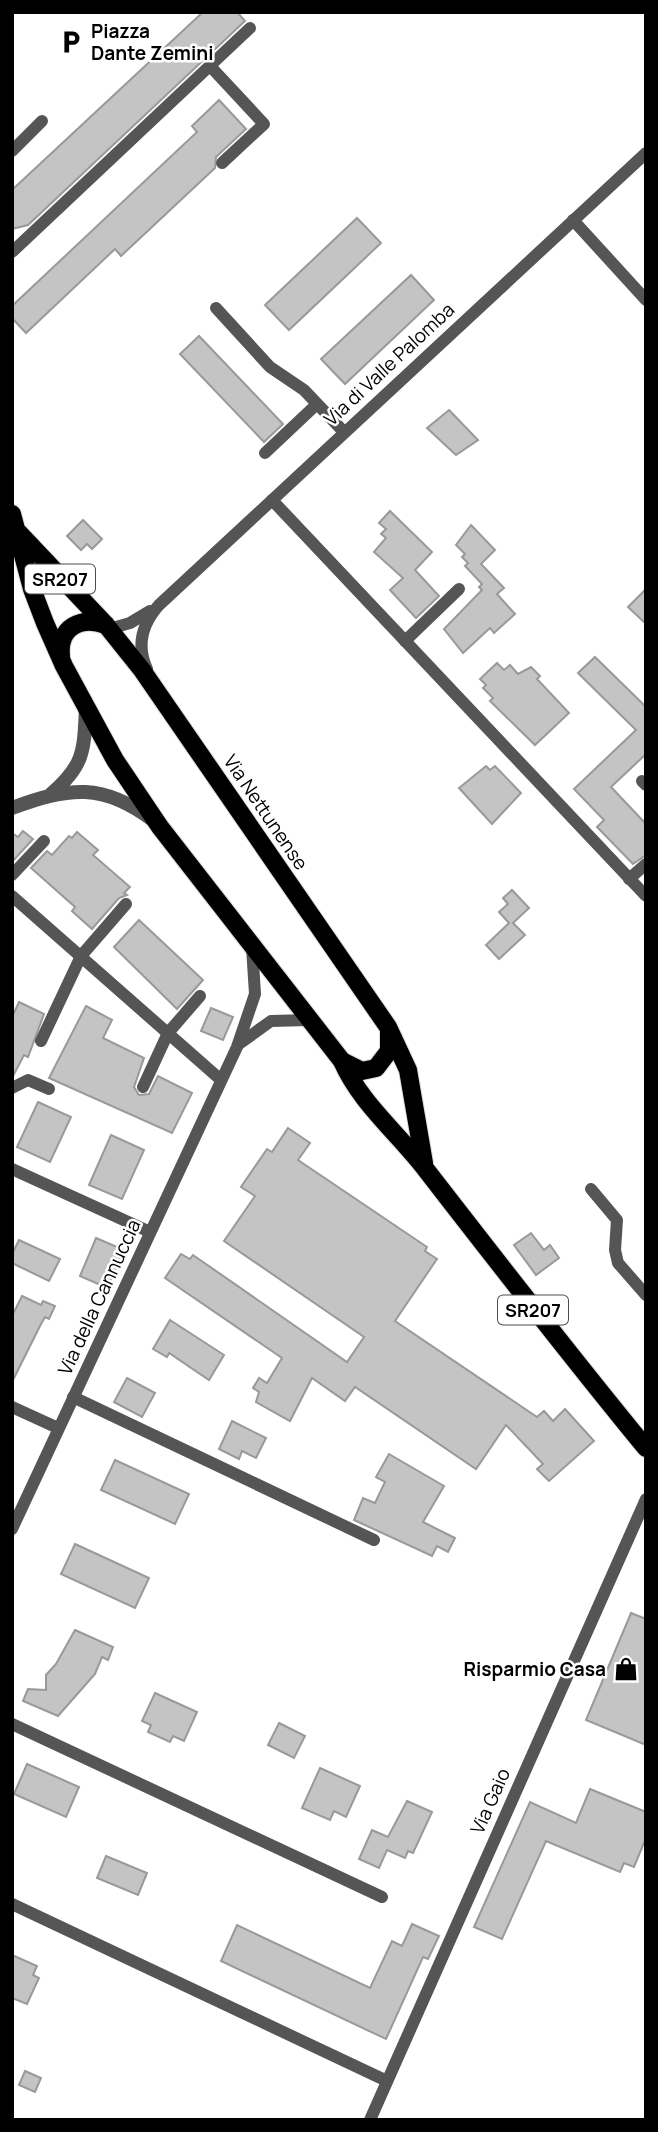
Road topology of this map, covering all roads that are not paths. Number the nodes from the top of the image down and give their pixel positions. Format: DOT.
graph roads {
  1 [pos="250,28"];
  2 [pos="210,66"];
  3 [pos="42,121"];
  4 [pos="12,151"];
  5 [pos="646,153"];
  6 [pos="222,163"];
  7 [pos="573,220"];
  8 [pos="12,252"];
  9 [pos="646,300"];
  10 [pos="216,308"];
  11 [pos="317,404"];
  12 [pos="344,432"];
  13 [pos="265,453"];
  14 [pos="272,500"];
  15 [pos="15,522"];
  16 [pos="459,589"];
  17 [pos="159,605"];
  18 [pos="107,627"];
  19 [pos="405,641"];
  20 [pos="64,666"];
  21 [pos="164,700"];
  22 [pos="86,707"];
  23 [pos="51,794"];
  24 [pos="12,808"];
  25 [pos="160,827"];
  26 [pos="44,841"];
  27 [pos="646,864"];
  28 [pos="12,875"];
  29 [pos="629,879"];
  30 [pos="12,895"];
  31 [pos="646,896"];
  32 [pos="126,904"];
  33 [pos="252,947"];
  34 [pos="81,956"];
  35 [pos="200,996"];
  36 [pos="309,1020"];
  37 [pos="388,1027"];
  38 [pos="167,1033"];
  39 [pos="41,1041"];
  40 [pos="237,1047"];
  41 [pos="342,1060"];
  42 [pos="221,1080"];
  43 [pos="143,1087"];
  44 [pos="12,1088"];
  45 [pos="49,1089"];
  46 [pos="425,1168"];
  47 [pos="12,1169"];
  48 [pos="591,1189"];
  49 [pos="150,1232"];
  50 [pos="646,1295"];
  51 [pos="73,1397"];
  52 [pos="12,1407"];
  53 [pos="58,1428"];
  54 [pos="646,1448"];
  55 [pos="646,1499"];
  56 [pos="12,1530"];
  57 [pos="374,1540"];
  58 [pos="12,1724"];
  59 [pos="382,1898"];
  60 [pos="12,1904"];
  61 [pos="387,2081"];
  62 [pos="370,2120"];
  1 -- 2 [label="street"];
  2 -- 6 [label="street"];
  2 -- 8 [label="street"];
  3 -- 4 [label="street"];
  5 -- 7 [label="street, Via di Valle Palomba"];
  7 -- 9 [label="street"];
  7 -- 12 [label="street, Via di Valle Palomba"];
  10 -- 11 [label="street"];
  11 -- 12 [label="street"];
  11 -- 13 [label="street"];
  12 -- 14 [label="street, Via di Valle Palomba"];
  14 -- 17 [label="street, Via di Valle Palomba"];
  14 -- 19 [label="street"];
  15 -- 18 [label="main road, Via Nettunense / SR207"];
  15 -- 20 [label="main road, Via Nettunense / SR207"];
  16 -- 19 [label="street"];
  17 -- 18 [label="street, Via di Valle Palomba"];
  17 -- 21 [label="street, Via di Valle Palomba"];
  18 -- 20 [label="main road, SR207"];
  18 -- 21 [label="main road, Via Nettunense"];
  19 -- 29 [label="street"];
  20 -- 22 [label="main road, Via Nettunense"];
  21 -- 37 [label="main road, Via Nettunense"];
  22 -- 23 [label="street"];
  22 -- 25 [label="main road, Via Nettunense"];
  23 -- 24 [label="street"];
  23 -- 25 [label="street"];
  25 -- 33 [label="main road, Via Nettunense"];
  26 -- 28 [label="street"];
  27 -- 29 [label="street"];
  29 -- 31 [label="street"];
  30 -- 34 [label="street"];
  32 -- 34 [label="street"];
  33 -- 36 [label="main road, Via Nettunense"];
  33 -- 40 [label="street, Via della Cannuccia"];
  34 -- 38 [label="street"];
  34 -- 39 [label="street"];
  35 -- 38 [label="street"];
  36 -- 40 [label="street, Via della Cannuccia"];
  36 -- 41 [label="main road, Via Nettunense"];
  37 -- 41 [label="main road"];
  37 -- 46 [label="main road, Via Nettunense / SR207"];
  38 -- 42 [label="street"];
  38 -- 43 [label="street"];
  40 -- 42 [label="street, Via della Cannuccia"];
  41 -- 46 [label="main road, Via Nettunense / SR207"];
  42 -- 49 [label="street, Via della Cannuccia"];
  44 -- 45 [label="street"];
  46 -- 54 [label="main road, Via Nettunense / SR207"];
  47 -- 49 [label="street"];
  48 -- 50 [label="street"];
  49 -- 51 [label="street, Via della Cannuccia"];
  51 -- 53 [label="street, Via della Cannuccia"];
  51 -- 57 [label="street"];
  52 -- 53 [label="street"];
  53 -- 56 [label="street, Via della Cannuccia"];
  55 -- 61 [label="street, Via Gaio"];
  58 -- 59 [label="street"];
  60 -- 61 [label="street"];
  61 -- 62 [label="street, Via Gaio"];
}
